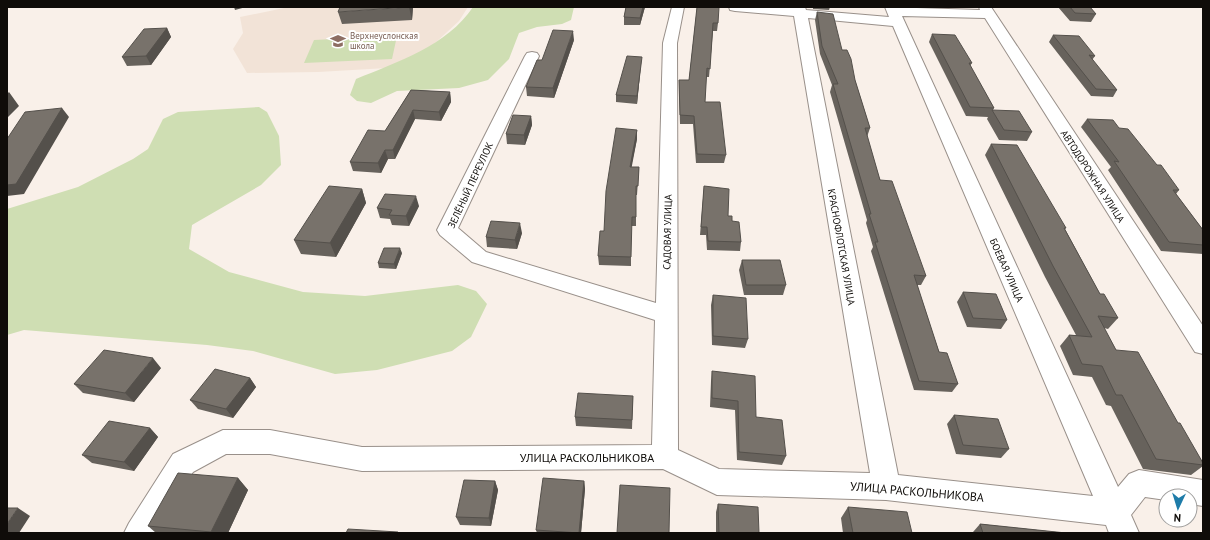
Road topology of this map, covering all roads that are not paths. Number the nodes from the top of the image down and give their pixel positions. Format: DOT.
graph roads {
  1 [pos="678,7"];
  2 [pos="735,7"];
  3 [pos="986,10"];
  4 [pos="799,11"];
  5 [pos="893,14"];
  6 [pos="532,56"];
  7 [pos="666,315"];
  8 [pos="1203,345"];
  9 [pos="665,457"];
  10 [pos="886,487"];
  11 [pos="1203,493"];
  12 [pos="1119,522"];
  13 [pos="139,533"];
  1 -- 7 [label="street, САДОВАЯ УЛИЦА"];
  2 -- 4 [label="street"];
  3 -- 5 [label="street"];
  3 -- 8 [label="street, АВТОДОРОЖНАЯ УЛИЦА"];
  4 -- 5 [label="street"];
  4 -- 10 [label="street, КРАСНОФЛОТСКАЯ УЛИЦА"];
  5 -- 12 [label="street, БОЕВАЯ УЛИЦА"];
  6 -- 7 [label="street, ЗЕЛЁНЫЙ ПЕРЕУЛОК"];
  7 -- 9 [label="street, САДОВАЯ УЛИЦА"];
  9 -- 10 [label="street, УЛИЦА РАСКОЛЬНИКОВА"];
  9 -- 13 [label="street, УЛИЦА РАСКОЛЬНИКОВА"];
  10 -- 12 [label="street, УЛИЦА РАСКОЛЬНИКОВА"];
  11 -- 12 [label="street"];
}
